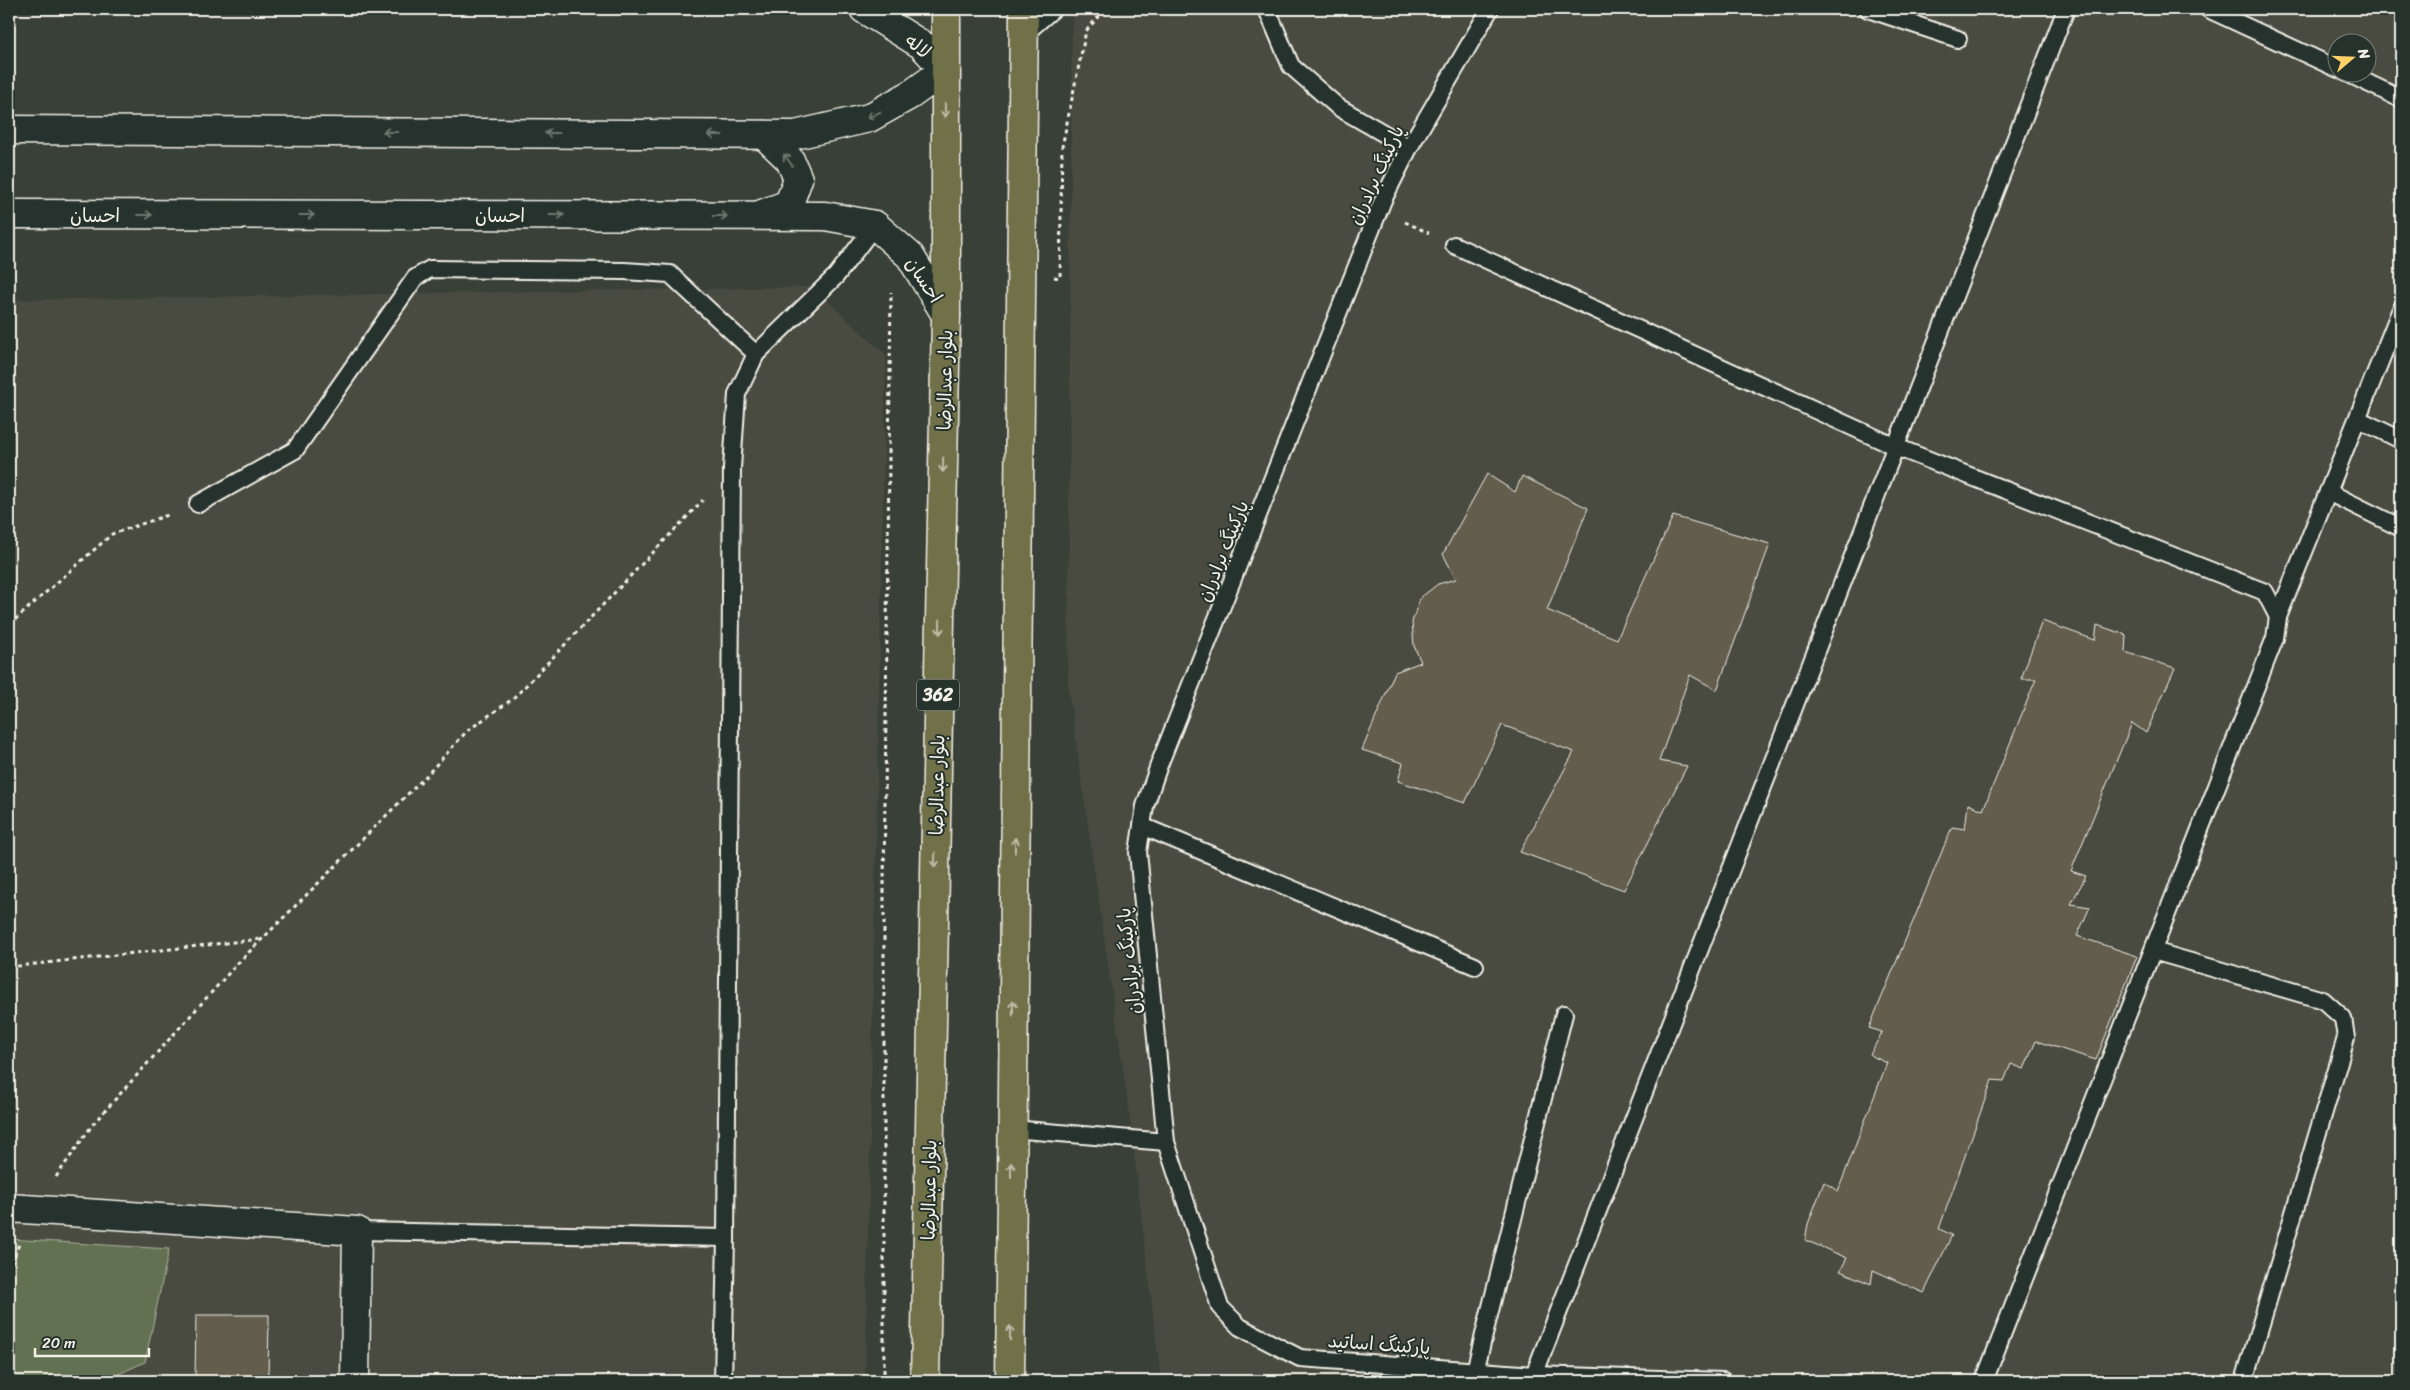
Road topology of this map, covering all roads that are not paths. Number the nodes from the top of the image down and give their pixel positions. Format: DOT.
graph roads {
  1 [pos="864,9"];
  2 [pos="946,9"];
  3 [pos="1024,9"];
  4 [pos="1053,9"];
  5 [pos="1269,9"];
  6 [pos="1490,9"];
  7 [pos="1868,9"];
  8 [pos="2066,9"];
  9 [pos="2208,9"];
  10 [pos="1022,36"];
  11 [pos="1958,39"];
  12 [pos="2328,64"];
  13 [pos="945,70"];
  14 [pos="2365,82"];
  15 [pos="2401,99"];
  16 [pos="9,130"];
  17 [pos="764,135"];
  18 [pos="1409,148"];
  19 [pos="9,214"];
  20 [pos="756,216"];
  21 [pos="875,225"];
  22 [pos="1454,245"];
  23 [pos="2401,309"];
  24 [pos="946,316"];
  25 [pos="756,354"];
  26 [pos="2358,419"];
  27 [pos="2401,440"];
  28 [pos="1896,447"];
  29 [pos="2328,492"];
  30 [pos="198,504"];
  31 [pos="2401,528"];
  32 [pos="2278,617"];
  33 [pos="1142,826"];
  34 [pos="2153,951"];
  35 [pos="1475,966"];
  36 [pos="1564,1014"];
  37 [pos="1012,1129"];
  38 [pos="1166,1142"];
  39 [pos="21,1209"];
  40 [pos="357,1231"];
  41 [pos="726,1238"];
  42 [pos="1476,1371"];
  43 [pos="1534,1376"];
  44 [pos="354,1381"];
  45 [pos="722,1381"];
  46 [pos="925,1381"];
  47 [pos="1010,1381"];
  48 [pos="1723,1381"];
  49 [pos="1984,1381"];
  50 [pos="2244,1381"];
  1 -- 13 [label="street, لاله"];
  2 -- 13 [label="main road, بلوار عبدالرضا / 362"];
  3 -- 10 [label="main road"];
  4 -- 10 [label="lane"];
  5 -- 18 [label="lane"];
  6 -- 18 [label="lane, پارکینگ برادران"];
  7 -- 11 [label="lane"];
  8 -- 28 [label="lane"];
  9 -- 12 [label="lane"];
  37 -- 10 [label="main road, one-way"];
  13 -- 17 [label="street, one-way"];
  13 -- 24 [label="main road, بلوار عبدالرضا / 362, one-way"];
  14 -- 15 [label="lane"];
  17 -- 16 [label="street, one-way"];
  20 -- 17 [label="street, one-way"];
  18 -- 33 [label="lane, پارکینگ برادران"];
  19 -- 20 [label="street, احسان, one-way"];
  20 -- 21 [label="street, احسان"];
  21 -- 24 [label="street, احسان"];
  21 -- 25 [label="lane"];
  22 -- 28 [label="lane"];
  23 -- 26 [label="lane"];
  24 -- 46 [label="main road, بلوار عبدالرضا / 362, one-way"];
  25 -- 30 [label="lane"];
  25 -- 41 [label="lane"];
  26 -- 27 [label="lane"];
  26 -- 29 [label="lane"];
  28 -- 32 [label="lane"];
  28 -- 43 [label="lane"];
  29 -- 31 [label="lane"];
  29 -- 32 [label="lane"];
  32 -- 34 [label="lane"];
  33 -- 35 [label="lane"];
  33 -- 38 [label="lane, پارکینگ برادران"];
  34 -- 49 [label="lane"];
  34 -- 50 [label="lane"];
  36 -- 42 [label="lane"];
  37 -- 38 [label="lane"];
  47 -- 37 [label="main road, one-way"];
  38 -- 42 [label="lane, پارکینگ اساتید"];
  39 -- 40 [label="street"];
  40 -- 41 [label="lane"];
  40 -- 44 [label="street"];
  41 -- 45 [label="lane"];
  42 -- 43 [label="lane, پارکینگ اساتید"];
  43 -- 48 [label="lane, پارکینگ اساتید"];
}
